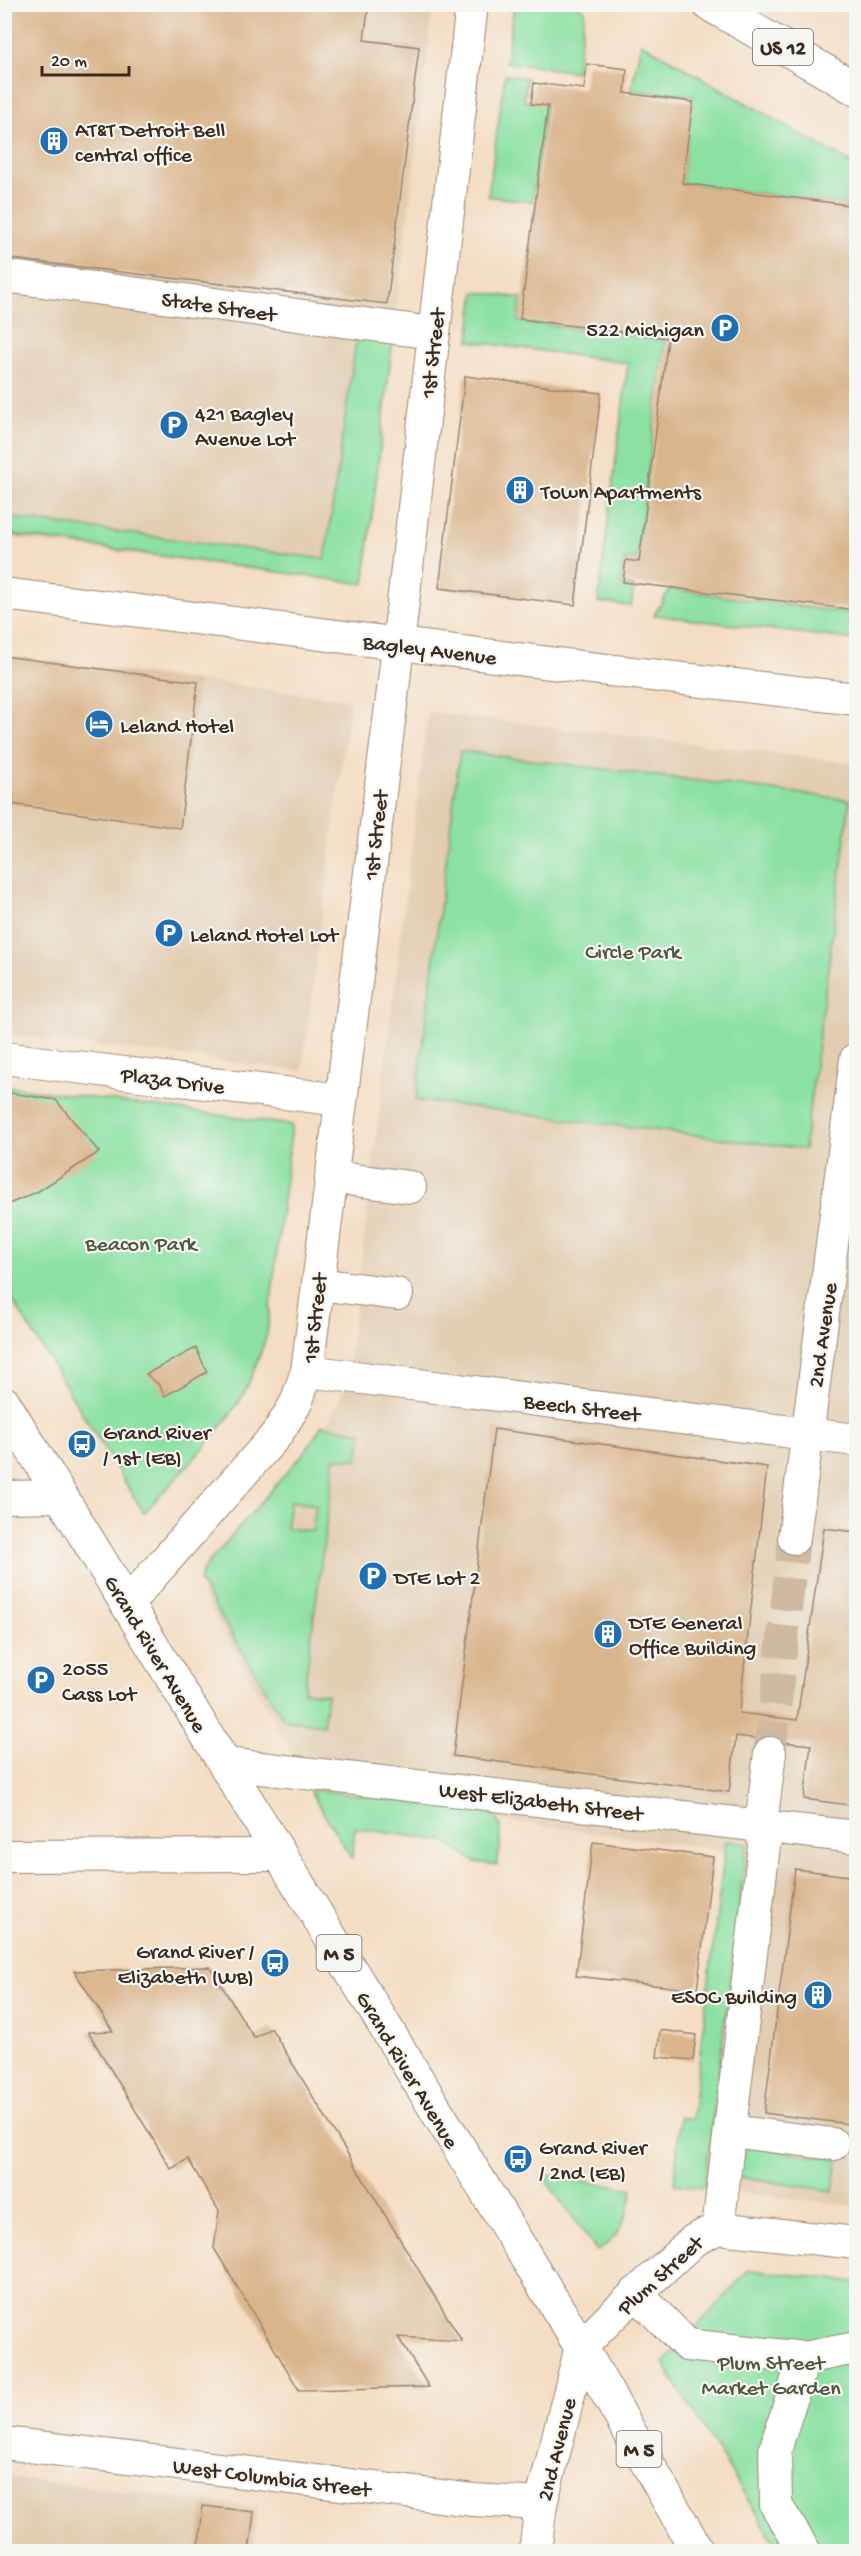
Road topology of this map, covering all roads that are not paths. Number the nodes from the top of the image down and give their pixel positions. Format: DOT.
graph roads {
  1 [pos="472,4"];
  2 [pos="709,4"];
  3 [pos="856,89"];
  4 [pos="4,276"];
  5 [pos="433,333"];
  6 [pos="4,594"];
  7 [pos="396,644"];
  8 [pos="856,699"];
  9 [pos="4,1058"];
  10 [pos="856,1059"];
  11 [pos="341,1100"];
  12 [pos="331,1177"];
  13 [pos="410,1187"];
  14 [pos="318,1284"];
  15 [pos="397,1294"];
  16 [pos="307,1371"];
  17 [pos="4,1403"];
  18 [pos="807,1434"];
  19 [pos="856,1440"];
  20 [pos="61,1496"];
  21 [pos="4,1497"];
  22 [pos="794,1539"];
  23 [pos="127,1604"];
  24 [pos="770,1753"];
  25 [pos="226,1764"];
  26 [pos="761,1825"];
  27 [pos="856,1837"];
  28 [pos="280,1855"];
  29 [pos="4,1856"];
  30 [pos="730,2131"];
  31 [pos="833,2144"];
  32 [pos="718,2228"];
  33 [pos="856,2243"];
  34 [pos="636,2293"];
  35 [pos="581,2347"];
  36 [pos="856,2348"];
  37 [pos="804,2358"];
  38 [pos="4,2443"];
  39 [pos="541,2504"];
  40 [pos="535,2552"];
  41 [pos="698,2552"];
  42 [pos="805,2552"];
  1 -- 5 [label="street, 1st Street"];
  2 -- 3 [label="main road, US 12"];
  4 -- 5 [label="street, State Street"];
  5 -- 7 [label="street, 1st Street"];
  6 -- 7 [label="street, Bagley Avenue"];
  7 -- 8 [label="street, Bagley Avenue"];
  7 -- 11 [label="street, 1st Street"];
  9 -- 11 [label="street, Plaza Drive"];
  10 -- 18 [label="street, 2nd Avenue"];
  11 -- 12 [label="street, 1st Street"];
  12 -- 13 [label="street"];
  12 -- 14 [label="street, 1st Street"];
  14 -- 15 [label="street"];
  14 -- 16 [label="street, 1st Street"];
  16 -- 18 [label="street, Beech Street"];
  16 -- 23 [label="street, 1st Street"];
  17 -- 20 [label="main road, Grand River Avenue / M 5"];
  18 -- 19 [label="street, Beech Street"];
  18 -- 22 [label="street, 2nd Avenue"];
  20 -- 21 [label="street"];
  20 -- 23 [label="main road, Grand River Avenue / M 5"];
  23 -- 25 [label="main road, Grand River Avenue / M 5"];
  24 -- 26 [label="street"];
  25 -- 26 [label="street, West Elizabeth Street"];
  25 -- 28 [label="main road, Grand River Avenue / M 5"];
  26 -- 27 [label="street, West Elizabeth Street"];
  26 -- 30 [label="street"];
  28 -- 29 [label="street"];
  28 -- 35 [label="main road, Grand River Avenue / M 5"];
  30 -- 31 [label="street"];
  30 -- 32 [label="street"];
  32 -- 33 [label="street, Plum Street"];
  32 -- 34 [label="street, Plum Street"];
  34 -- 35 [label="street, Plum Street"];
  34 -- 37 [label="street"];
  35 -- 39 [label="street, 2nd Avenue"];
  35 -- 41 [label="main road, Grand River Avenue / M 5"];
  36 -- 37 [label="street"];
  37 -- 42 [label="street"];
  38 -- 39 [label="street, West Columbia Street"];
  39 -- 40 [label="street, 2nd Avenue"];
}
